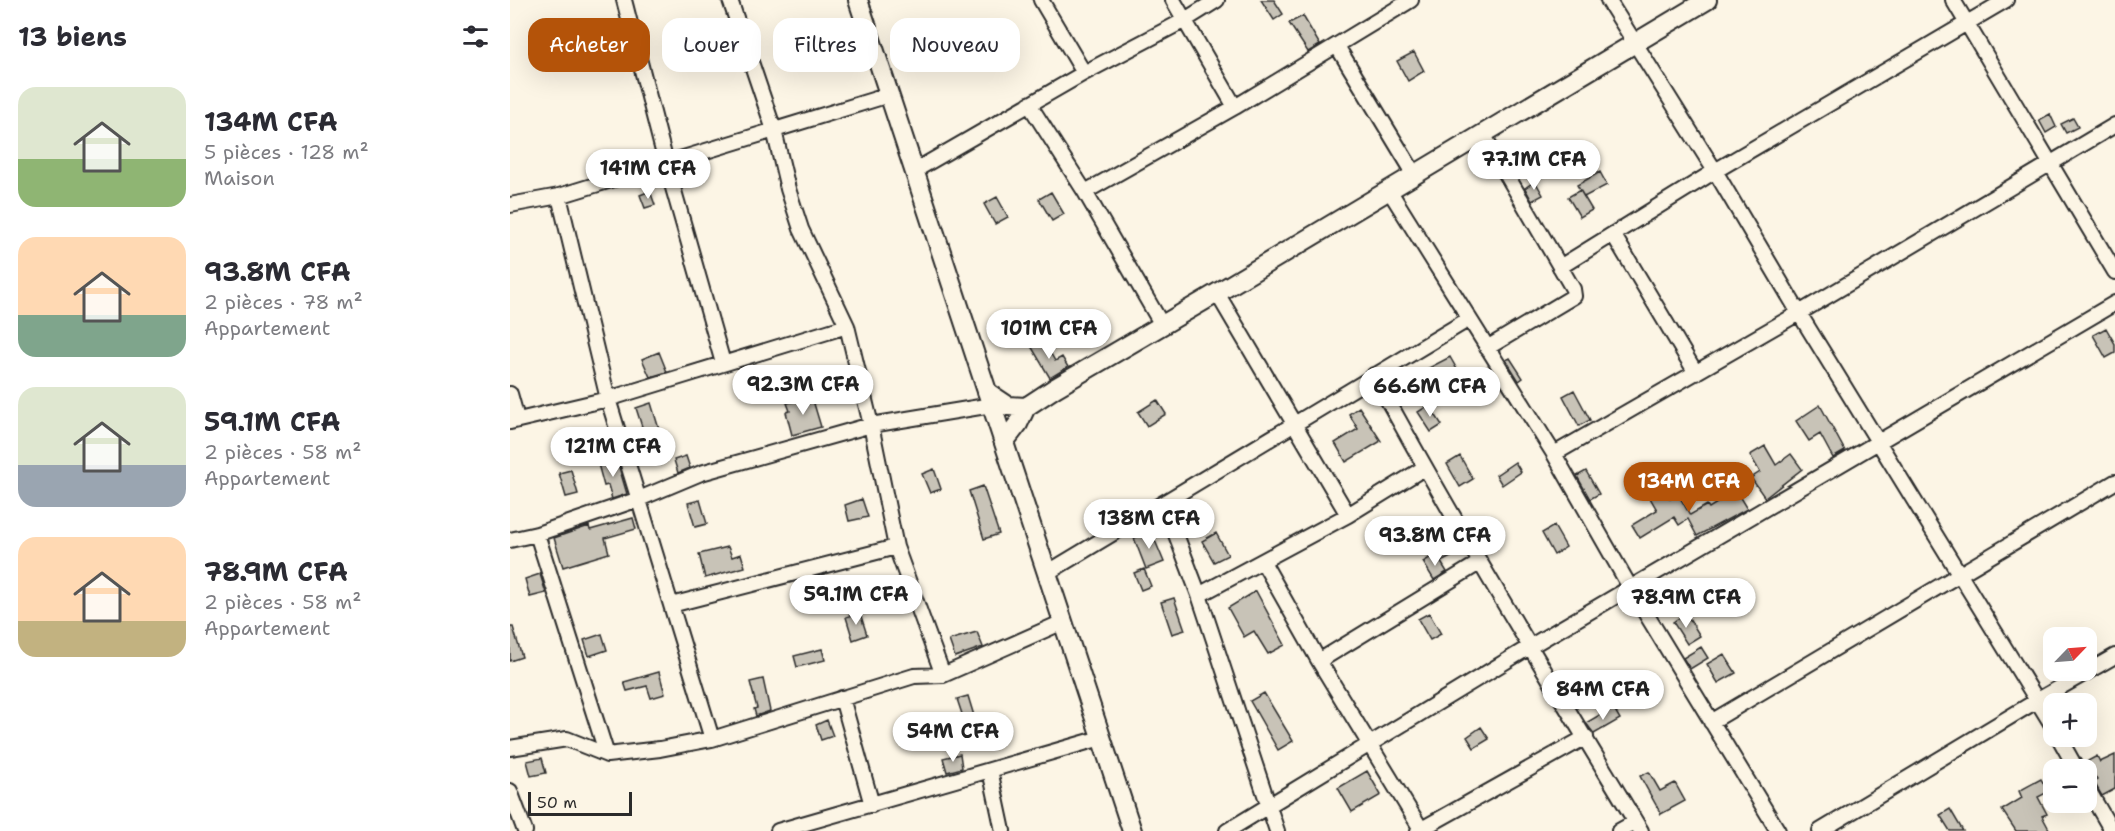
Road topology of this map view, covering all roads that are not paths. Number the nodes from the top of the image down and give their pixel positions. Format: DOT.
graph roads {
  1 [pos="624,0"];
  2 [pos="730,0"];
  3 [pos="858,0"];
  4 [pos="1041,0"];
  5 [pos="1173,0"];
  6 [pos="1217,0"];
  7 [pos="1412,0"];
  8 [pos="1608,0"];
  9 [pos="1707,0"];
  10 [pos="1953,0"];
  11 [pos="2006,0"];
  12 [pos="1185,20"];
  13 [pos="1966,23"];
  14 [pos="1635,44"];
  15 [pos="1337,46"];
  16 [pos="1084,73"];
  17 [pos="889,95"];
  18 [pos="1029,104"];
  19 [pos="1235,107"];
  20 [pos="2115,125"];
  21 [pos="774,130"];
  22 [pos="1483,134"];
  23 [pos="666,163"];
  24 [pos="2049,163"];
  25 [pos="914,171"];
  26 [pos="1715,171"];
  27 [pos="1415,175"];
  28 [pos="1389,190"];
  29 [pos="1085,192"];
  30 [pos="559,196"];
  31 [pos="510,205"];
  32 [pos="1612,234"];
  33 [pos="1560,267"];
  34 [pos="2115,272"];
  35 [pos="1217,293"];
  36 [pos="2115,303"];
  37 [pos="1799,313"];
  38 [pos="1469,319"];
  39 [pos="1162,325"];
  40 [pos="847,326"];
  41 [pos="1487,348"];
  42 [pos="723,363"];
  43 [pos="1696,374"];
  44 [pos="1374,375"];
  45 [pos="510,394"];
  46 [pos="990,398"];
  47 [pos="608,399"];
  48 [pos="1026,407"];
  49 [pos="513,420"];
  50 [pos="1294,424"];
  51 [pos="871,425"];
  52 [pos="1004,442"];
  53 [pos="1878,443"];
  54 [pos="1554,454"];
  55 [pos="1424,468"];
  56 [pos="2115,482"];
  57 [pos="639,499"];
  58 [pos="1164,503"];
  59 [pos="1348,516"];
  60 [pos="537,534"];
  61 [pos="510,540"];
  62 [pos="896,547"];
  63 [pos="1263,562"];
  64 [pos="1479,563"];
  65 [pos="1047,573"];
  66 [pos="1960,573"];
  67 [pos="1631,589"];
  68 [pos="1199,595"];
  69 [pos="671,605"];
  70 [pos="1063,622"];
  71 [pos="1531,646"];
  72 [pos="2115,656"];
  73 [pos="1319,661"];
  74 [pos="944,675"];
  75 [pos="842,698"];
  76 [pos="2038,700"];
  77 [pos="2043,709"];
  78 [pos="1711,722"];
  79 [pos="1586,737"];
  80 [pos="1101,738"];
  81 [pos="712,739"];
  82 [pos="1370,744"];
  83 [pos="510,748"];
  84 [pos="607,755"];
  85 [pos="990,770"];
  86 [pos="510,791"];
  87 [pos="872,805"];
  88 [pos="2097,805"];
  89 [pos="1269,807"];
  90 [pos="1638,826"];
  91 [pos="786,830"];
  92 [pos="1419,830"];
  93 [pos="525,831"];
  94 [pos="1003,831"];
  95 [pos="1132,831"];
  96 [pos="1227,831"];
  97 [pos="1277,831"];
  98 [pos="1619,831"];
  99 [pos="1778,831"];
  100 [pos="1821,831"];
  101 [pos="2112,831"];
  1 -- 23 [label="street"];
  2 -- 21 [label="street"];
  3 -- 17 [label="street"];
  4 -- 16 [label="street"];
  5 -- 12 [label="street"];
  6 -- 12 [label="street"];
  7 -- 15 [label="street"];
  8 -- 14 [label="street"];
  9 -- 14 [label="street"];
  10 -- 13 [label="street"];
  11 -- 13 [label="street"];
  12 -- 16 [label="street"];
  12 -- 19 [label="street"];
  13 -- 24 [label="street"];
  13 -- 26 [label="street"];
  14 -- 22 [label="street"];
  14 -- 26 [label="street"];
  15 -- 19 [label="street"];
  15 -- 27 [label="street"];
  16 -- 18 [label="street"];
  17 -- 21 [label="street"];
  17 -- 25 [label="street"];
  18 -- 25 [label="street"];
  18 -- 29 [label="street"];
  19 -- 29 [label="street"];
  20 -- 24 [label="street"];
  21 -- 23 [label="street"];
  21 -- 40 [label="street"];
  22 -- 27 [label="street"];
  22 -- 33 [label="street"];
  23 -- 30 [label="street"];
  23 -- 42 [label="street"];
  24 -- 34 [label="street"];
  24 -- 37 [label="street"];
  25 -- 46 [label="street"];
  26 -- 32 [label="street"];
  26 -- 37 [label="street"];
  27 -- 28 [label="street"];
  28 -- 35 [label="street"];
  28 -- 38 [label="street"];
  29 -- 39 [label="street"];
  30 -- 31 [label="street"];
  30 -- 47 [label="street"];
  32 -- 33 [label="street"];
  32 -- 43 [label="street"];
  33 -- 41 [label="street"];
  35 -- 39 [label="street"];
  35 -- 50 [label="street"];
  36 -- 53 [label="street"];
  37 -- 43 [label="street"];
  37 -- 53 [label="street"];
  38 -- 41 [label="street"];
  38 -- 44 [label="street"];
  39 -- 48 [label="street"];
  40 -- 42 [label="street"];
  40 -- 51 [label="street"];
  41 -- 54 [label="street"];
  42 -- 47 [label="street"];
  43 -- 54 [label="street"];
  44 -- 50 [label="street"];
  44 -- 55 [label="street"];
  45 -- 49 [label="street"];
  46 -- 48 [label="street"];
  46 -- 51 [label="street"];
  46 -- 52 [label="street"];
  47 -- 49 [label="street"];
  47 -- 57 [label="street"];
  48 -- 52 [label="street"];
  50 -- 58 [label="street"];
  50 -- 59 [label="street"];
  51 -- 57 [label="street"];
  51 -- 62 [label="street"];
  52 -- 65 [label="street"];
  53 -- 66 [label="street"];
  53 -- 67 [label="street"];
  54 -- 67 [label="street"];
  55 -- 59 [label="street"];
  55 -- 64 [label="street"];
  56 -- 66 [label="street"];
  57 -- 60 [label="street"];
  57 -- 69 [label="street"];
  58 -- 65 [label="street"];
  58 -- 68 [label="street"];
  59 -- 63 [label="street"];
  60 -- 61 [label="street"];
  60 -- 84 [label="street"];
  62 -- 69 [label="street"];
  62 -- 74 [label="street"];
  63 -- 68 [label="street"];
  63 -- 73 [label="street"];
  64 -- 71 [label="street"];
  64 -- 73 [label="street"];
  65 -- 70 [label="street"];
  66 -- 76 [label="street"];
  66 -- 78 [label="street"];
  67 -- 71 [label="street"];
  67 -- 78 [label="street"];
  68 -- 89 [label="street"];
  69 -- 81 [label="street"];
  70 -- 74 [label="street"];
  70 -- 80 [label="street"];
  71 -- 79 [label="street"];
  71 -- 82 [label="street"];
  72 -- 76 [label="street"];
  73 -- 82 [label="street"];
  74 -- 75 [label="street"];
  75 -- 81 [label="street"];
  75 -- 87 [label="street"];
  76 -- 77 [label="street"];
  76 -- 100 [label="street"];
  78 -- 99 [label="street"];
  79 -- 90 [label="street"];
  79 -- 92 [label="street"];
  80 -- 85 [label="street"];
  80 -- 95 [label="street"];
  81 -- 84 [label="street"];
  82 -- 89 [label="street"];
  82 -- 92 [label="street"];
  83 -- 84 [label="street"];
  85 -- 87 [label="street"];
  85 -- 94 [label="street"];
  86 -- 93 [label="street"];
  87 -- 91 [label="street"];
  88 -- 101 [label="street"];
  89 -- 96 [label="street"];
  89 -- 97 [label="street"];
  90 -- 98 [label="street"];
}
